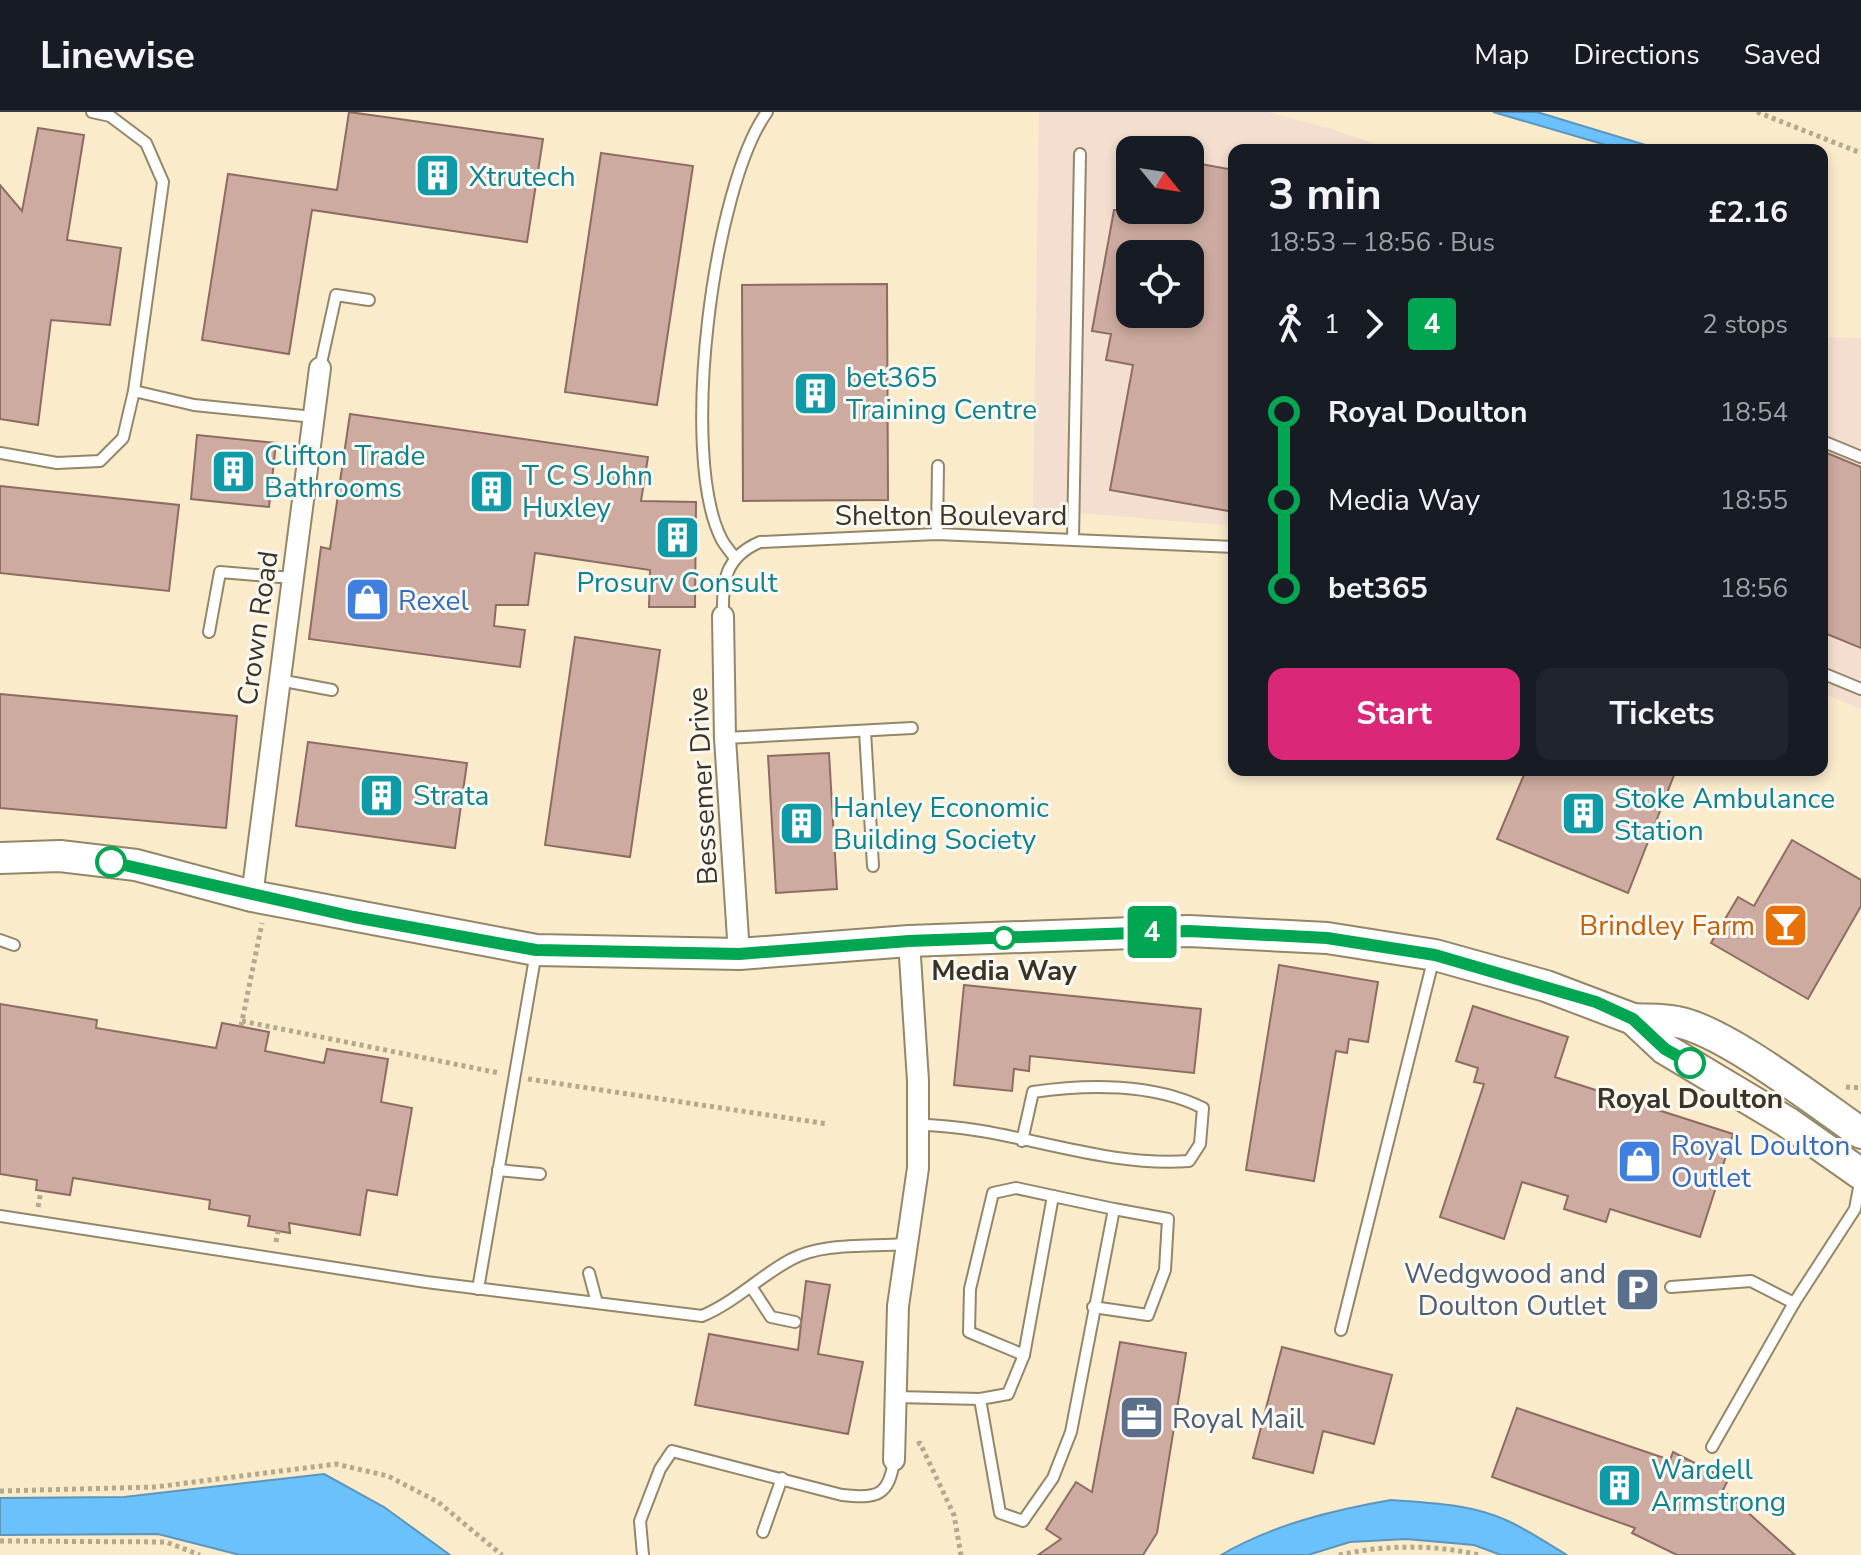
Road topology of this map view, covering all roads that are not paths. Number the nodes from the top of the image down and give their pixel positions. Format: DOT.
graph roads {
  1 [pos="92,112"];
  2 [pos="767,112"];
  3 [pos="1080,154"];
  4 [pos="369,300"];
  5 [pos="320,368"];
  6 [pos="134,391"];
  7 [pos="314,417"];
  8 [pos="1828,443"];
  9 [pos="0,453"];
  10 [pos="1861,457"];
  11 [pos="938,466"];
  12 [pos="937,534"];
  13 [pos="1073,538"];
  14 [pos="1228,547"];
  15 [pos="735,558"];
  16 [pos="292,578"];
  17 [pos="723,616"];
  18 [pos="209,632"];
  19 [pos="1828,675"];
  20 [pos="277,680"];
  21 [pos="1861,689"];
  22 [pos="332,690"];
  23 [pos="912,728"];
  24 [pos="865,731"];
  25 [pos="725,738"];
  26 [pos="0,858"];
  27 [pos="873,866"];
  28 [pos="252,896"];
  29 [pos="0,940"];
  30 [pos="909,941"];
  31 [pos="14,945"];
  32 [pos="536,950"];
  33 [pos="739,954"];
  34 [pos="1435,955"];
  35 [pos="1633,1019"];
  36 [pos="917,1125"];
  37 [pos="1861,1133"];
  38 [pos="1022,1141"];
  39 [pos="498,1170"];
  40 [pos="540,1174"];
  41 [pos="1861,1174"];
  42 [pos="1053,1196"];
  43 [pos="1858,1208"];
  44 [pos="1114,1209"];
  45 [pos="0,1216"];
  46 [pos="905,1244"];
  47 [pos="589,1273"];
  48 [pos="1671,1287"];
  49 [pos="752,1288"];
  50 [pos="478,1289"];
  51 [pos="597,1303"];
  52 [pos="1794,1303"];
  53 [pos="1093,1307"];
  54 [pos="795,1322"];
  55 [pos="1341,1330"];
  56 [pos="1024,1355"];
  57 [pos="896,1397"];
  58 [pos="980,1399"];
  59 [pos="1712,1447"];
  60 [pos="895,1452"];
  61 [pos="782,1478"];
  62 [pos="763,1532"];
  63 [pos="643,1555"];
  1 -- 6 [label="lane"];
  2 -- 15 [label="lane"];
  3 -- 13 [label="lane"];
  4 -- 5 [label="lane"];
  5 -- 7 [label="street, Crown Road"];
  6 -- 7 [label="lane"];
  6 -- 9 [label="lane"];
  7 -- 16 [label="street, Crown Road"];
  8 -- 10 [label="lane"];
  11 -- 12 [label="lane"];
  12 -- 13 [label="lane, Shelton Boulevard"];
  12 -- 15 [label="lane, Shelton Boulevard"];
  13 -- 14 [label="lane, Shelton Boulevard"];
  15 -- 17 [label="lane"];
  16 -- 18 [label="lane"];
  16 -- 20 [label="street, Crown Road"];
  17 -- 25 [label="street, Bessemer Drive"];
  19 -- 21 [label="lane"];
  20 -- 22 [label="lane"];
  20 -- 28 [label="street, Crown Road"];
  23 -- 24 [label="lane"];
  24 -- 25 [label="lane"];
  24 -- 27 [label="lane"];
  25 -- 33 [label="street, Bessemer Drive"];
  26 -- 28 [label="street"];
  28 -- 32 [label="street"];
  29 -- 31 [label="lane"];
  30 -- 33 [label="street"];
  30 -- 34 [label="street"];
  30 -- 36 [label="street"];
  32 -- 33 [label="street"];
  32 -- 39 [label="lane"];
  34 -- 35 [label="street"];
  34 -- 55 [label="lane"];
  35 -- 37 [label="street"];
  35 -- 41 [label="street"];
  36 -- 38 [label="lane"];
  36 -- 46 [label="street"];
  38 -- 38 [label="lane"];
  39 -- 40 [label="lane"];
  39 -- 50 [label="lane"];
  41 -- 43 [label="lane"];
  42 -- 44 [label="lane"];
  42 -- 56 [label="lane"];
  42 -- 56 [label="lane"];
  43 -- 52 [label="lane"];
  44 -- 53 [label="lane"];
  44 -- 53 [label="lane"];
  45 -- 50 [label="lane"];
  46 -- 49 [label="lane"];
  46 -- 57 [label="street"];
  47 -- 51 [label="lane"];
  48 -- 52 [label="lane"];
  49 -- 51 [label="lane"];
  49 -- 54 [label="lane"];
  50 -- 51 [label="lane"];
  52 -- 59 [label="lane"];
  53 -- 58 [label="lane"];
  56 -- 58 [label="lane"];
  57 -- 58 [label="lane"];
  57 -- 60 [label="street"];
  60 -- 61 [label="lane"];
  61 -- 62 [label="lane"];
  61 -- 63 [label="lane"];
}
